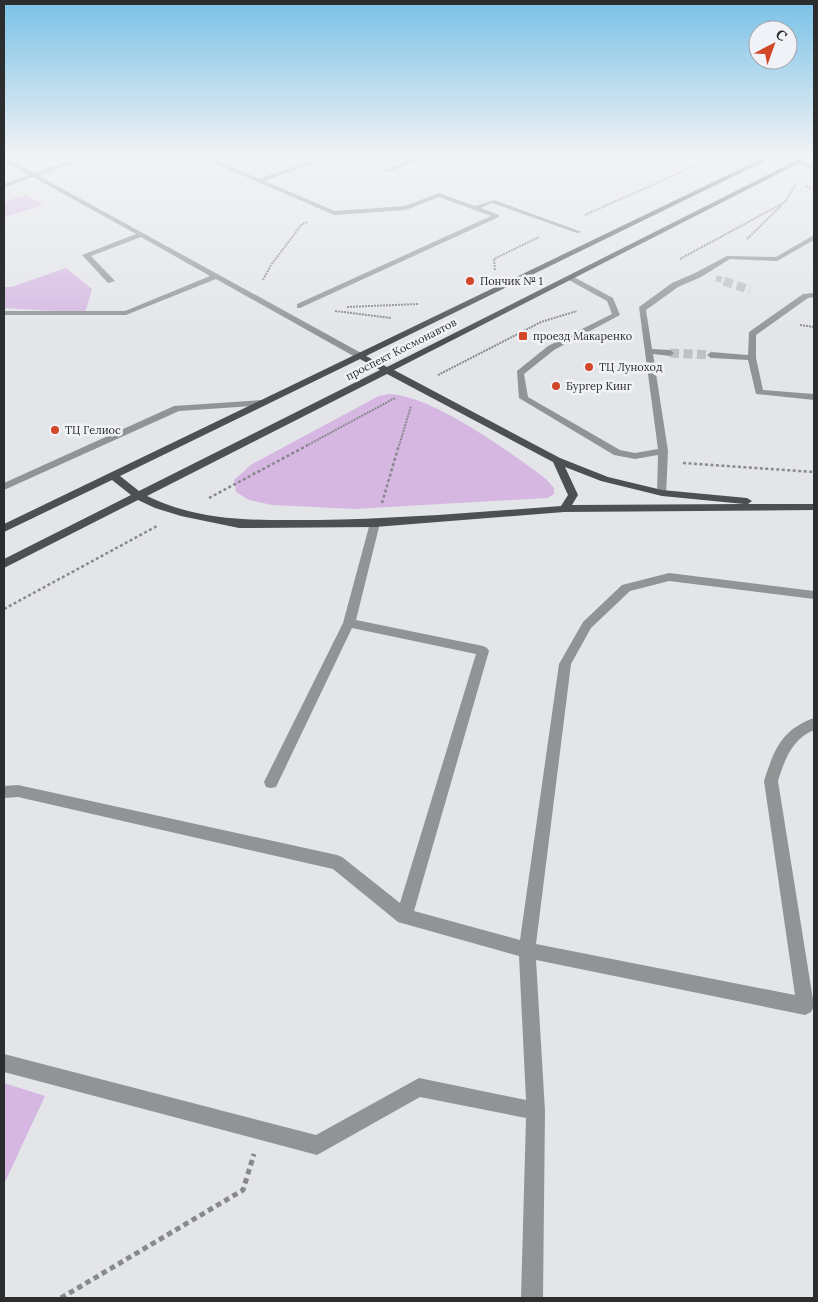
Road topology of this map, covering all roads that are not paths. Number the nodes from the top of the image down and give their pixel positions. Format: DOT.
graph roads {
  1 [pos="110,217"];
  2 [pos="495,217"];
  3 [pos="537,217"];
  4 [pos="647,217"];
  5 [pos="690,217"];
  6 [pos="578,232"];
  7 [pos="142,234"];
  8 [pos="814,237"];
  9 [pos="216,276"];
  10 [pos="569,278"];
  11 [pos="111,281"];
  12 [pos="814,295"];
  13 [pos="300,306"];
  14 [pos="4,313"];
  15 [pos="649,351"];
  16 [pos="670,353"];
  17 [pos="711,355"];
  18 [pos="360,356"];
  19 [pos="752,358"];
  20 [pos="387,370"];
  21 [pos="814,397"];
  22 [pos="262,403"];
  23 [pos="663,451"];
  24 [pos="557,460"];
  25 [pos="112,475"];
  26 [pos="4,486"];
  27 [pos="662,493"];
  28 [pos="138,496"];
  29 [pos="814,507"];
  30 [pos="564,509"];
  31 [pos="375,523"];
  32 [pos="4,528"];
  33 [pos="4,564"];
  34 [pos="814,595"];
  35 [pos="349,623"];
  36 [pos="814,724"];
  37 [pos="271,782"];
  38 [pos="4,792"];
  39 [pos="404,916"];
  40 [pos="527,950"];
  41 [pos="4,1063"];
  42 [pos="536,1111"];
  43 [pos="532,1298"];
  1 -- 7 [label="street"];
  2 -- 13 [label="street"];
  3 -- 6 [label="street"];
  4 -- 18 [label="main road, проспект Космонавтов"];
  5 -- 10 [label="main road, проспект Космонавтов"];
  7 -- 9 [label="street"];
  7 -- 11 [label="street"];
  8 -- 15 [label="street"];
  9 -- 14 [label="street"];
  9 -- 18 [label="street"];
  10 -- 20 [label="main road, проспект Космонавтов"];
  10 -- 23 [label="street"];
  12 -- 19 [label="street"];
  15 -- 16 [label="street"];
  15 -- 23 [label="street"];
  17 -- 19 [label="street"];
  18 -- 20 [label="main road"];
  18 -- 22 [label="main road, проспект Космонавтов"];
  19 -- 21 [label="street"];
  20 -- 24 [label="main road"];
  20 -- 28 [label="main road, проспект Космонавтов"];
  22 -- 25 [label="main road, проспект Космонавтов"];
  22 -- 26 [label="street"];
  23 -- 27 [label="street"];
  24 -- 27 [label="main road"];
  24 -- 30 [label="main road"];
  25 -- 28 [label="main road"];
  25 -- 32 [label="main road, проспект Космонавтов"];
  27 -- 29 [label="main road"];
  28 -- 31 [label="main road"];
  28 -- 33 [label="main road, проспект Космонавтов"];
  29 -- 30 [label="main road"];
  30 -- 31 [label="main road"];
  31 -- 35 [label="street"];
  34 -- 40 [label="street"];
  35 -- 37 [label="street"];
  35 -- 39 [label="street"];
  36 -- 40 [label="street"];
  38 -- 39 [label="street"];
  39 -- 40 [label="street"];
  40 -- 42 [label="street"];
  41 -- 42 [label="street"];
  42 -- 43 [label="street"];
}
